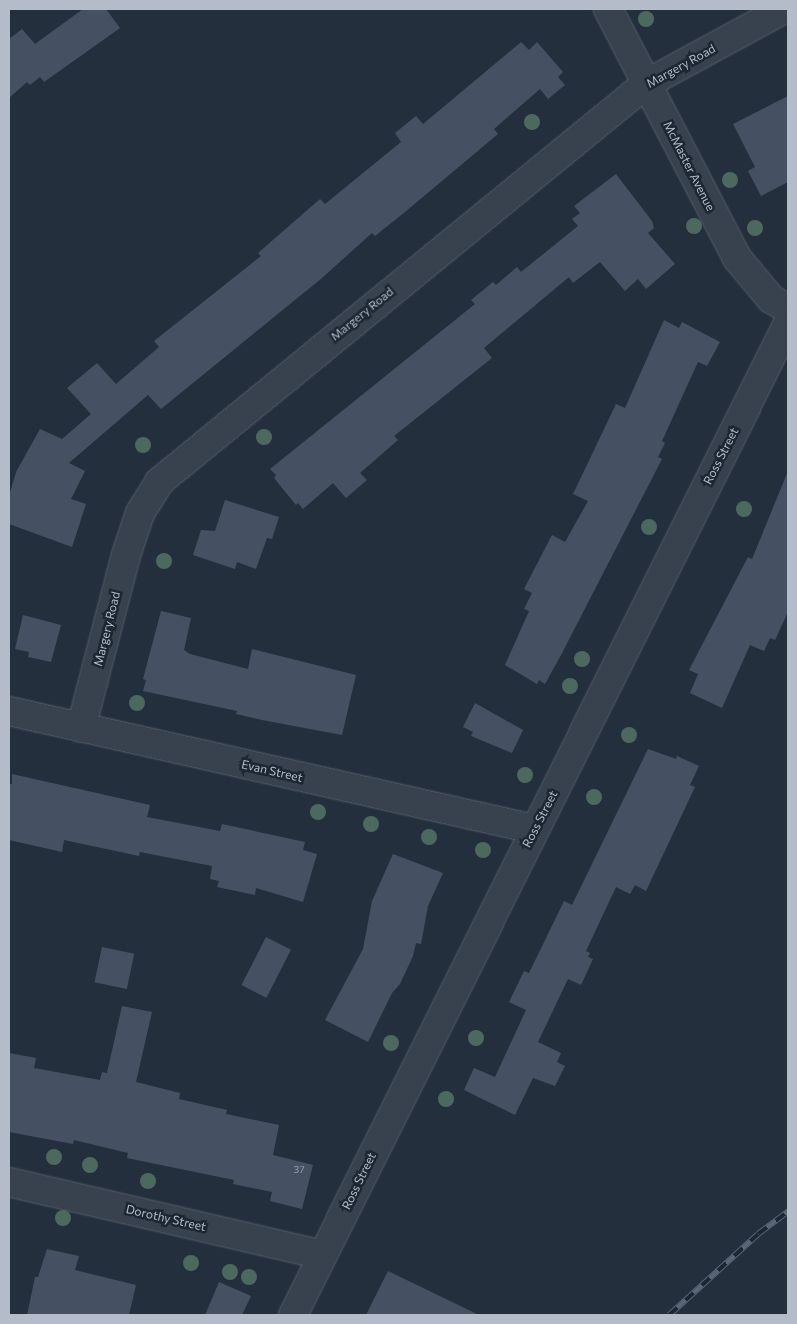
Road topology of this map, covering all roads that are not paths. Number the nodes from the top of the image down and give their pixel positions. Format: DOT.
graph roads {
  1 [pos="608,9"];
  2 [pos="784,9"];
  3 [pos="646,84"];
  4 [pos="788,309"];
  5 [pos="788,323"];
  6 [pos="9,711"];
  7 [pos="81,728"];
  8 [pos="534,829"];
  9 [pos="9,1182"];
  10 [pos="323,1255"];
  11 [pos="293,1315"];
  1 -- 3 [label="street, McMaster Avenue"];
  2 -- 3 [label="street, Margery Road"];
  3 -- 4 [label="street, McMaster Avenue"];
  3 -- 7 [label="street, Margery Road"];
  5 -- 8 [label="street, Ross Street"];
  6 -- 7 [label="street, Evan Street"];
  7 -- 8 [label="street, Evan Street"];
  8 -- 10 [label="street, Ross Street"];
  9 -- 10 [label="street, Dorothy Street"];
  10 -- 11 [label="street, Ross Street"];
}
